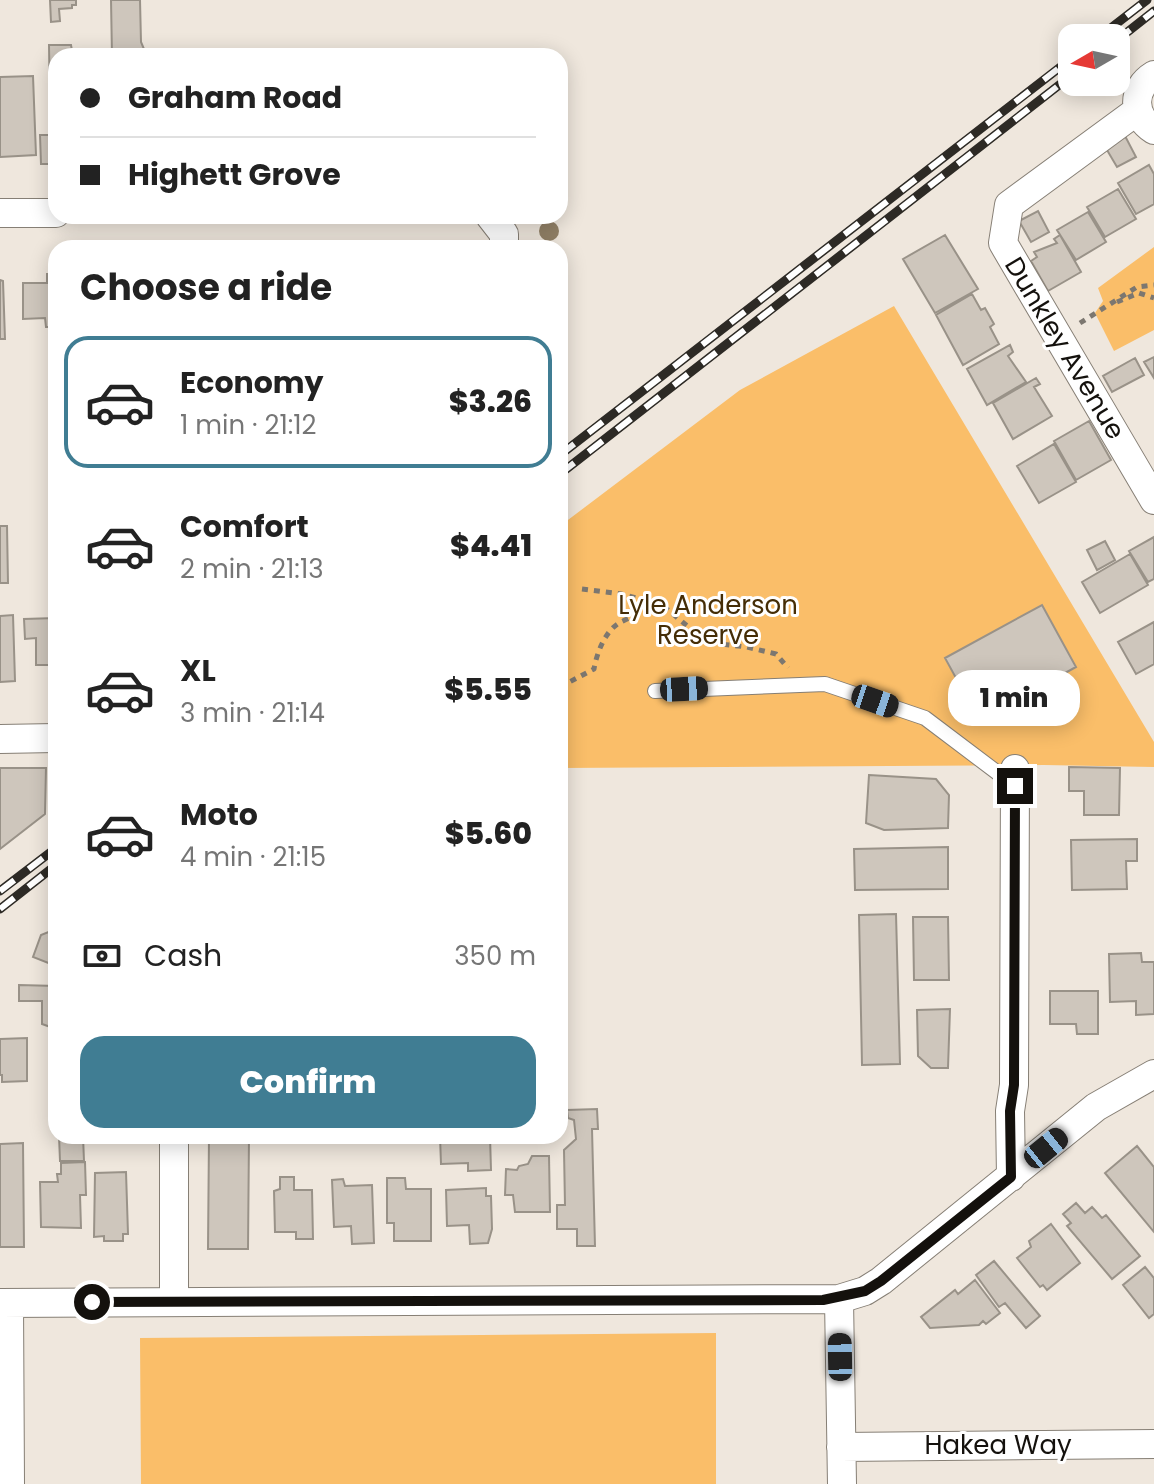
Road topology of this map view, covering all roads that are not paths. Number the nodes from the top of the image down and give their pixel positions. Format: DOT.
graph roads {
  1 [pos="1154,75"];
  2 [pos="1146,121"];
  3 [pos="0,213"];
  4 [pos="48,213"];
  5 [pos="1154,500"];
  6 [pos="655,691"];
  7 [pos="48,738"];
  8 [pos="0,739"];
  9 [pos="1015,778"];
  10 [pos="1154,1074"];
  11 [pos="1014,1085"];
  12 [pos="174,1144"];
  13 [pos="1046,1148"];
  14 [pos="1011,1177"];
  15 [pos="839,1299"];
  16 [pos="174,1301"];
  17 [pos="5,1303"];
  18 [pos="1154,1444"];
  19 [pos="841,1447"];
  20 [pos="10,1484"];
  21 [pos="842,1484"];
  1 -- 2 [label="street"];
  2 -- 5 [label="street, Dunkley Avenue"];
  3 -- 4 [label="street"];
  6 -- 9 [label="lane"];
  7 -- 8 [label="street"];
  9 -- 11 [label="street"];
  10 -- 13 [label="street"];
  11 -- 13 [label="street"];
  11 -- 14 [label="street"];
  12 -- 16 [label="street"];
  13 -- 14 [label="street"];
  14 -- 15 [label="street"];
  15 -- 16 [label="street"];
  15 -- 19 [label="street"];
  16 -- 17 [label="street"];
  17 -- 20 [label="street"];
  18 -- 19 [label="street, Hakea Way"];
  19 -- 21 [label="street"];
}
